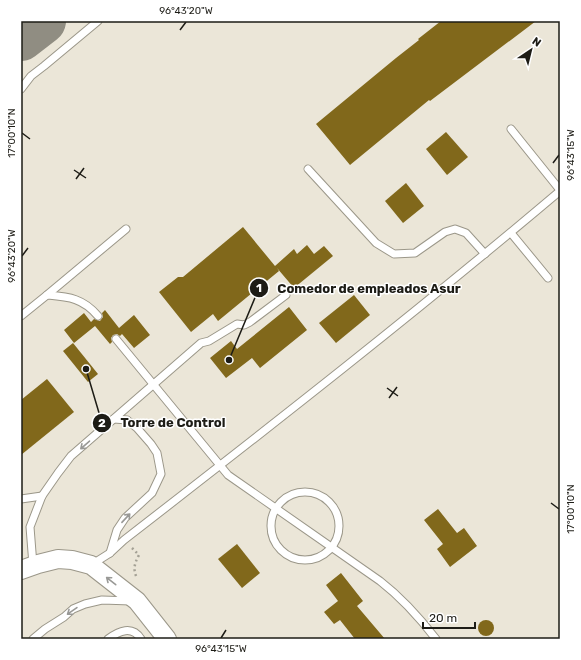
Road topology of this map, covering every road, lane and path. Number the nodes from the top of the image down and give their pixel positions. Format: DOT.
graph roads {
  1 [pos="98,21"];
  2 [pos="21,89"];
  3 [pos="511,129"];
  4 [pos="308,169"];
  5 [pos="560,191"];
  6 [pos="126,229"];
  7 [pos="511,233"];
  8 [pos="485,254"];
  9 [pos="548,278"];
  10 [pos="47,295"];
  11 [pos="286,295"];
  12 [pos="21,316"];
  13 [pos="98,316"];
  14 [pos="116,339"];
  15 [pos="153,384"];
  16 [pos="114,419"];
  17 [pos="220,465"];
  18 [pos="42,496"];
  19 [pos="21,499"];
  20 [pos="276,508"];
  21 [pos="332,547"];
  22 [pos="110,553"];
  23 [pos="91,565"];
  24 [pos="27,567"];
  25 [pos="137,601"];
  26 [pos="33,639"];
  27 [pos="108,639"];
  28 [pos="141,639"];
  29 [pos="167,639"];
  30 [pos="436,639"];
  1 -- 2 [label="lane"];
  3 -- 5 [label="lane"];
  4 -- 8 [label="lane"];
  5 -- 7 [label="lane"];
  6 -- 10 [label="lane"];
  7 -- 8 [label="lane"];
  7 -- 9 [label="lane"];
  8 -- 17 [label="lane"];
  10 -- 12 [label="lane"];
  10 -- 13 [label="lane"];
  11 -- 15 [label="lane"];
  14 -- 15 [label="lane"];
  15 -- 16 [label="lane"];
  15 -- 17 [label="lane"];
  16 -- 18 [label="lane, one-way"];
  22 -- 16 [label="lane, one-way"];
  17 -- 20 [label="lane"];
  17 -- 22 [label="lane"];
  18 -- 19 [label="lane"];
  18 -- 24 [label="lane"];
  20 -- 21 [label="lane"];
  20 -- 21 [label="lane"];
  20 -- 21 [label="lane"];
  21 -- 30 [label="lane"];
  22 -- 23 [label="lane"];
  23 -- 24 [label="street"];
  25 -- 23 [label="street, one-way"];
  25 -- 26 [label="lane, one-way"];
  25 -- 29 [label="street"];
  27 -- 28 [label="lane"];
}
